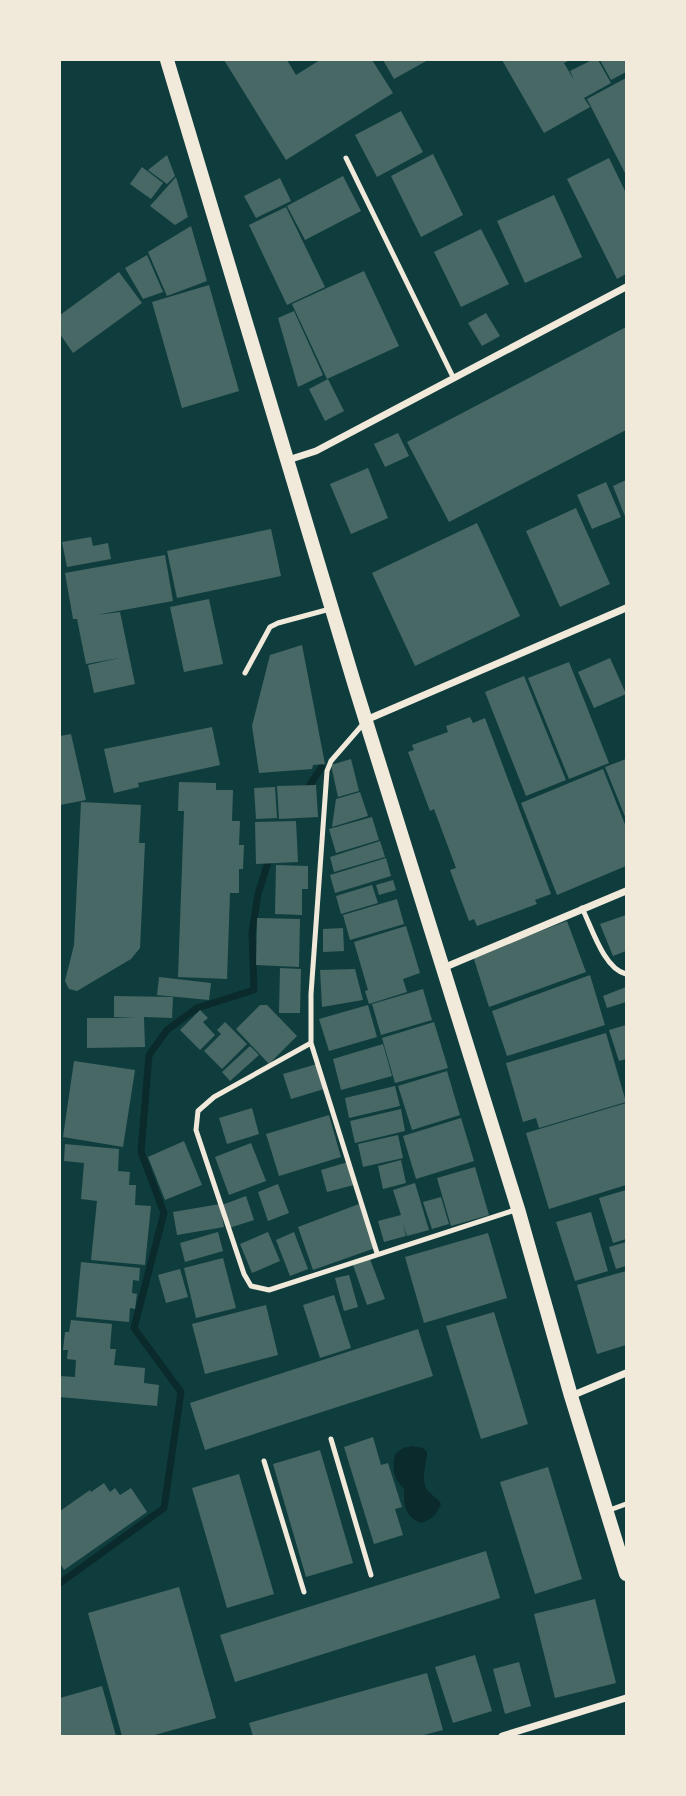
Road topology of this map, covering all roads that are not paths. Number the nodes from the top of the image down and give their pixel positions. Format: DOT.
graph roads {
  1 [pos="167,60"];
  2 [pos="346,158"];
  3 [pos="626,287"];
  4 [pos="453,377"];
  5 [pos="288,460"];
  6 [pos="332,608"];
  7 [pos="626,608"];
  8 [pos="245,673"];
  9 [pos="366,720"];
  10 [pos="626,891"];
  11 [pos="582,908"];
  12 [pos="442,968"];
  13 [pos="626,974"];
  14 [pos="311,1042"];
  15 [pos="518,1209"];
  16 [pos="377,1253"];
  17 [pos="626,1373"];
  18 [pos="571,1395"];
  19 [pos="331,1439"];
  20 [pos="264,1461"];
  21 [pos="626,1504"];
  22 [pos="607,1511"];
  23 [pos="371,1574"];
  24 [pos="626,1574"];
  25 [pos="304,1592"];
  26 [pos="626,1698"];
  27 [pos="502,1737"];
  1 -- 5 [label="main road"];
  2 -- 4 [label="lane"];
  3 -- 4 [label="street"];
  4 -- 5 [label="street"];
  5 -- 6 [label="main road"];
  6 -- 8 [label="lane"];
  6 -- 9 [label="main road"];
  7 -- 9 [label="street"];
  9 -- 12 [label="main road"];
  9 -- 14 [label="lane"];
  10 -- 11 [label="street"];
  11 -- 12 [label="street"];
  11 -- 13 [label="lane"];
  12 -- 15 [label="main road"];
  14 -- 16 [label="lane"];
  14 -- 16 [label="lane"];
  15 -- 16 [label="lane"];
  15 -- 18 [label="main road"];
  17 -- 18 [label="street"];
  18 -- 22 [label="main road"];
  19 -- 23 [label="lane"];
  20 -- 25 [label="lane"];
  21 -- 22 [label="lane"];
  22 -- 24 [label="main road"];
  26 -- 27 [label="street"];
}
